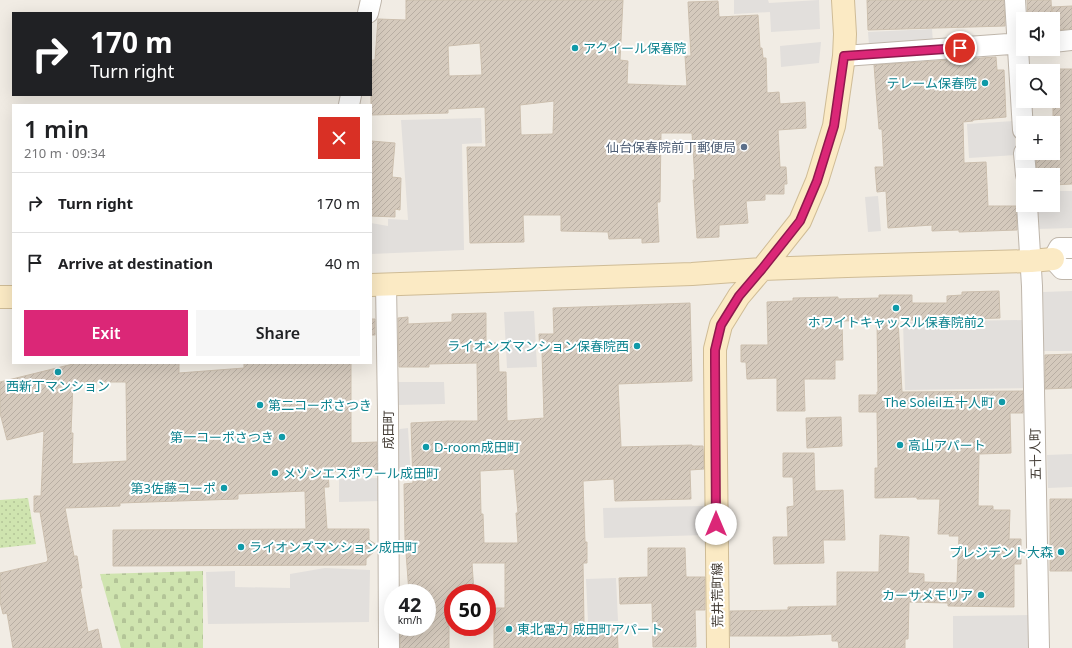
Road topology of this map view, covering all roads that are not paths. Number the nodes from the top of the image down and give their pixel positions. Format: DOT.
graph roads {
  1 [pos="371,0"];
  2 [pos="843,0"];
  3 [pos="1015,0"];
  4 [pos="368,12"];
  5 [pos="1017,12"];
  6 [pos="1072,40"];
  7 [pos="1060,41"];
  8 [pos="1016,44"];
  9 [pos="844,56"];
  10 [pos="1021,56"];
  11 [pos="1023,116"];
  12 [pos="1028,212"];
  13 [pos="1072,248"];
  14 [pos="1031,261"];
  15 [pos="1063,264"];
  16 [pos="762,269"];
  17 [pos="378,284"];
  18 [pos="0,297"];
  19 [pos="12,297"];
  20 [pos="389,648"];
  21 [pos="718,648"];
  22 [pos="1039,648"];
  1 -- 4 [label="street"];
  2 -- 9 [label="street, 荒井荒町線"];
  3 -- 5 [label="street"];
  6 -- 7 [label="street"];
  8 -- 9 [label="street"];
  9 -- 16 [label="street, 荒井荒町線"];
  10 -- 11 [label="street"];
  12 -- 14 [label="street, 五十人町"];
  13 -- 15 [label="street"];
  14 -- 15 [label="street"];
  14 -- 16 [label="street"];
  14 -- 22 [label="street, 五十人町"];
  16 -- 17 [label="street"];
  16 -- 21 [label="street, 荒井荒町線"];
  17 -- 20 [label="street, 成田町"];
  18 -- 19 [label="street"];
}
